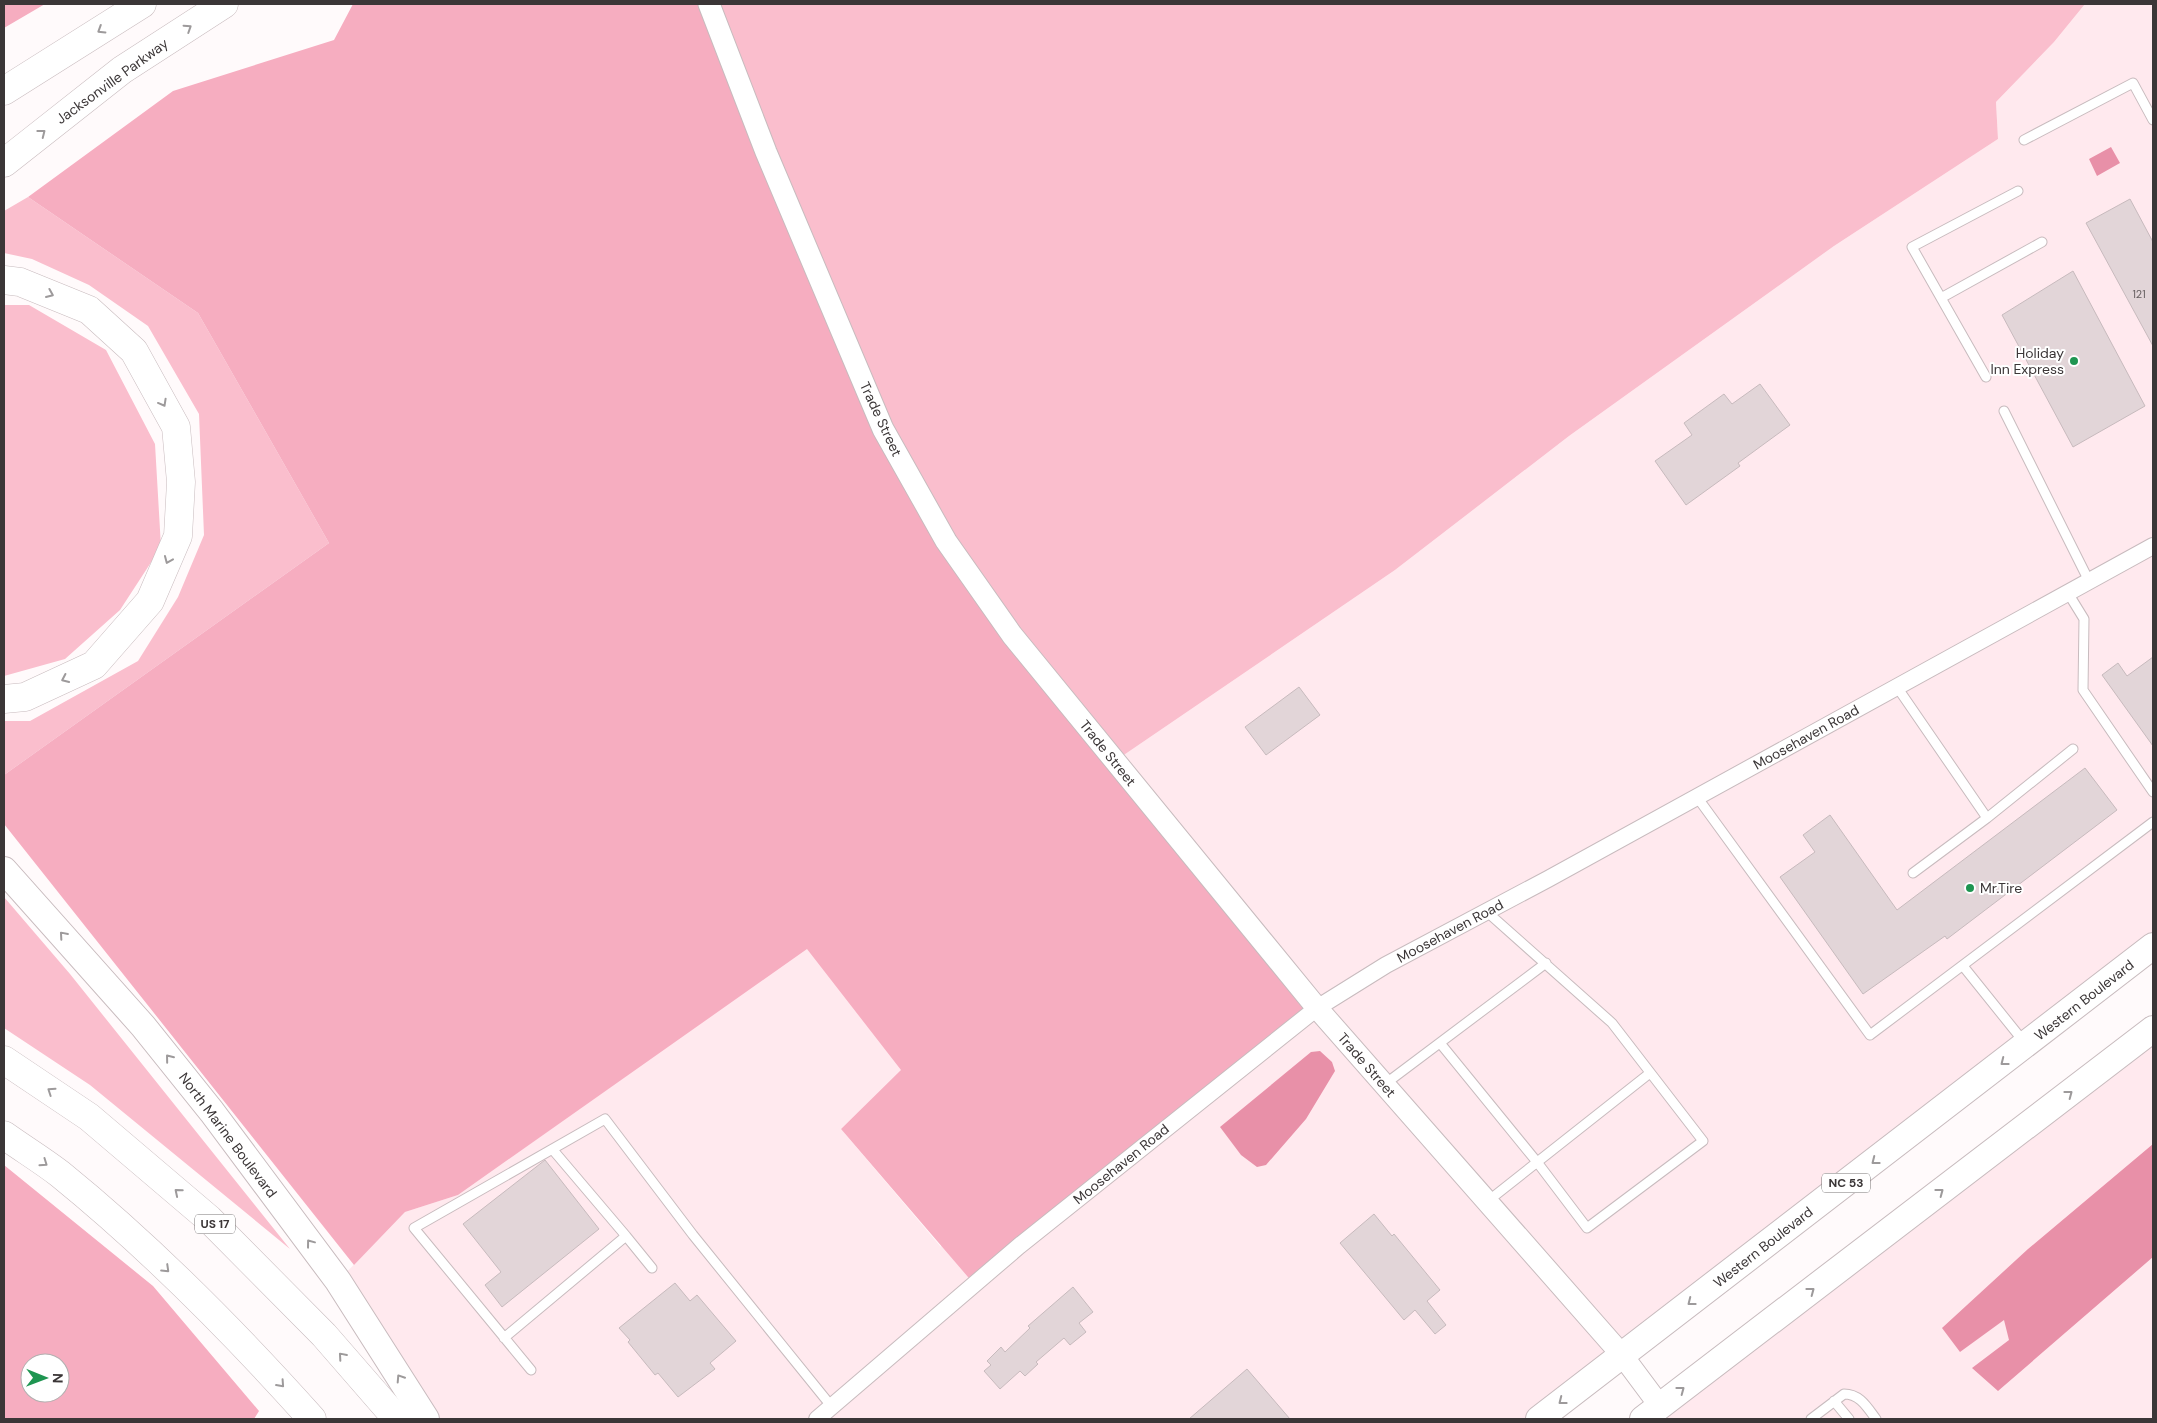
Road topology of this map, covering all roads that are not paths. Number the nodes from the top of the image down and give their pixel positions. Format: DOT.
graph roads {
  1 [pos="142,4"];
  2 [pos="224,4"];
  3 [pos="709,4"];
  4 [pos="4,91"];
  5 [pos="2153,120"];
  6 [pos="2024,140"];
  7 [pos="4,163"];
  8 [pos="2018,191"];
  9 [pos="2042,242"];
  10 [pos="4,280"];
  11 [pos="1941,298"];
  12 [pos="1986,377"];
  13 [pos="2004,411"];
  14 [pos="2153,547"];
  15 [pos="2089,581"];
  16 [pos="2068,593"];
  17 [pos="1897,687"];
  18 [pos="4,699"];
  19 [pos="2073,749"];
  20 [pos="2153,792"];
  21 [pos="1697,797"];
  22 [pos="1986,818"];
  23 [pos="2153,822"];
  24 [pos="4,870"];
  25 [pos="1913,872"];
  26 [pos="1486,911"];
  27 [pos="2153,946"];
  28 [pos="1546,963"];
  29 [pos="1963,966"];
  30 [pos="1317,1008"];
  31 [pos="2153,1029"];
  32 [pos="1440,1042"];
  33 [pos="2026,1045"];
  34 [pos="4,1060"];
  35 [pos="1650,1072"];
  36 [pos="1384,1085"];
  37 [pos="4,1135"];
  38 [pos="553,1150"];
  39 [pos="1537,1162"];
  40 [pos="1487,1202"];
  41 [pos="626,1236"];
  42 [pos="652,1268"];
  43 [pos="504,1338"];
  44 [pos="1622,1356"];
  45 [pos="531,1370"];
  46 [pos="1834,1401"];
  47 [pos="832,1407"];
  48 [pos="1656,1413"];
  49 [pos="312,1419"];
  50 [pos="397,1419"];
  51 [pos="426,1419"];
  52 [pos="817,1419"];
  53 [pos="1539,1419"];
  54 [pos="1812,1419"];
  55 [pos="1849,1419"];
  56 [pos="1876,1419"];
  1 -- 4 [label="highway, one-way"];
  7 -- 2 [label="highway, Jacksonville Parkway, one-way"];
  3 -- 30 [label="street, Trade Street"];
  5 -- 6 [label="lane"];
  8 -- 11 [label="lane"];
  9 -- 11 [label="lane"];
  10 -- 18 [label="highway, one-way"];
  11 -- 12 [label="lane"];
  13 -- 15 [label="lane"];
  14 -- 15 [label="street, Moosehaven Road"];
  15 -- 16 [label="street, Moosehaven Road"];
  16 -- 17 [label="street, Moosehaven Road"];
  16 -- 20 [label="lane"];
  17 -- 21 [label="street, Moosehaven Road"];
  17 -- 22 [label="lane"];
  19 -- 22 [label="lane"];
  21 -- 26 [label="street, Moosehaven Road"];
  21 -- 29 [label="lane"];
  22 -- 25 [label="lane"];
  23 -- 29 [label="lane"];
  51 -- 24 [label="main road, North Marine Boulevard, one-way"];
  26 -- 28 [label="lane"];
  26 -- 30 [label="street, Moosehaven Road"];
  27 -- 33 [label="main road, Western Boulevard / NC 53"];
  28 -- 32 [label="lane"];
  28 -- 35 [label="lane"];
  29 -- 33 [label="lane"];
  30 -- 36 [label="street, Trade Street"];
  30 -- 47 [label="street, Moosehaven Road"];
  48 -- 31 [label="main road, one-way"];
  32 -- 36 [label="lane"];
  32 -- 39 [label="lane"];
  33 -- 44 [label="main road, Western Boulevard / NC 53, one-way"];
  50 -- 34 [label="highway, US 17, one-way"];
  35 -- 39 [label="lane"];
  35 -- 39 [label="lane"];
  36 -- 40 [label="street, Trade Street"];
  37 -- 49 [label="highway, one-way"];
  38 -- 41 [label="lane"];
  38 -- 43 [label="lane"];
  38 -- 47 [label="lane"];
  39 -- 40 [label="lane"];
  40 -- 44 [label="street, Trade Street"];
  41 -- 42 [label="lane"];
  41 -- 43 [label="lane"];
  43 -- 45 [label="lane"];
  44 -- 48 [label="street, Trade Street"];
  44 -- 53 [label="main road, Western Boulevard / NC 53, one-way"];
  46 -- 54 [label="lane"];
  46 -- 55 [label="lane"];
  46 -- 56 [label="lane"];
  47 -- 52 [label="street, Moosehaven Road"];
}
